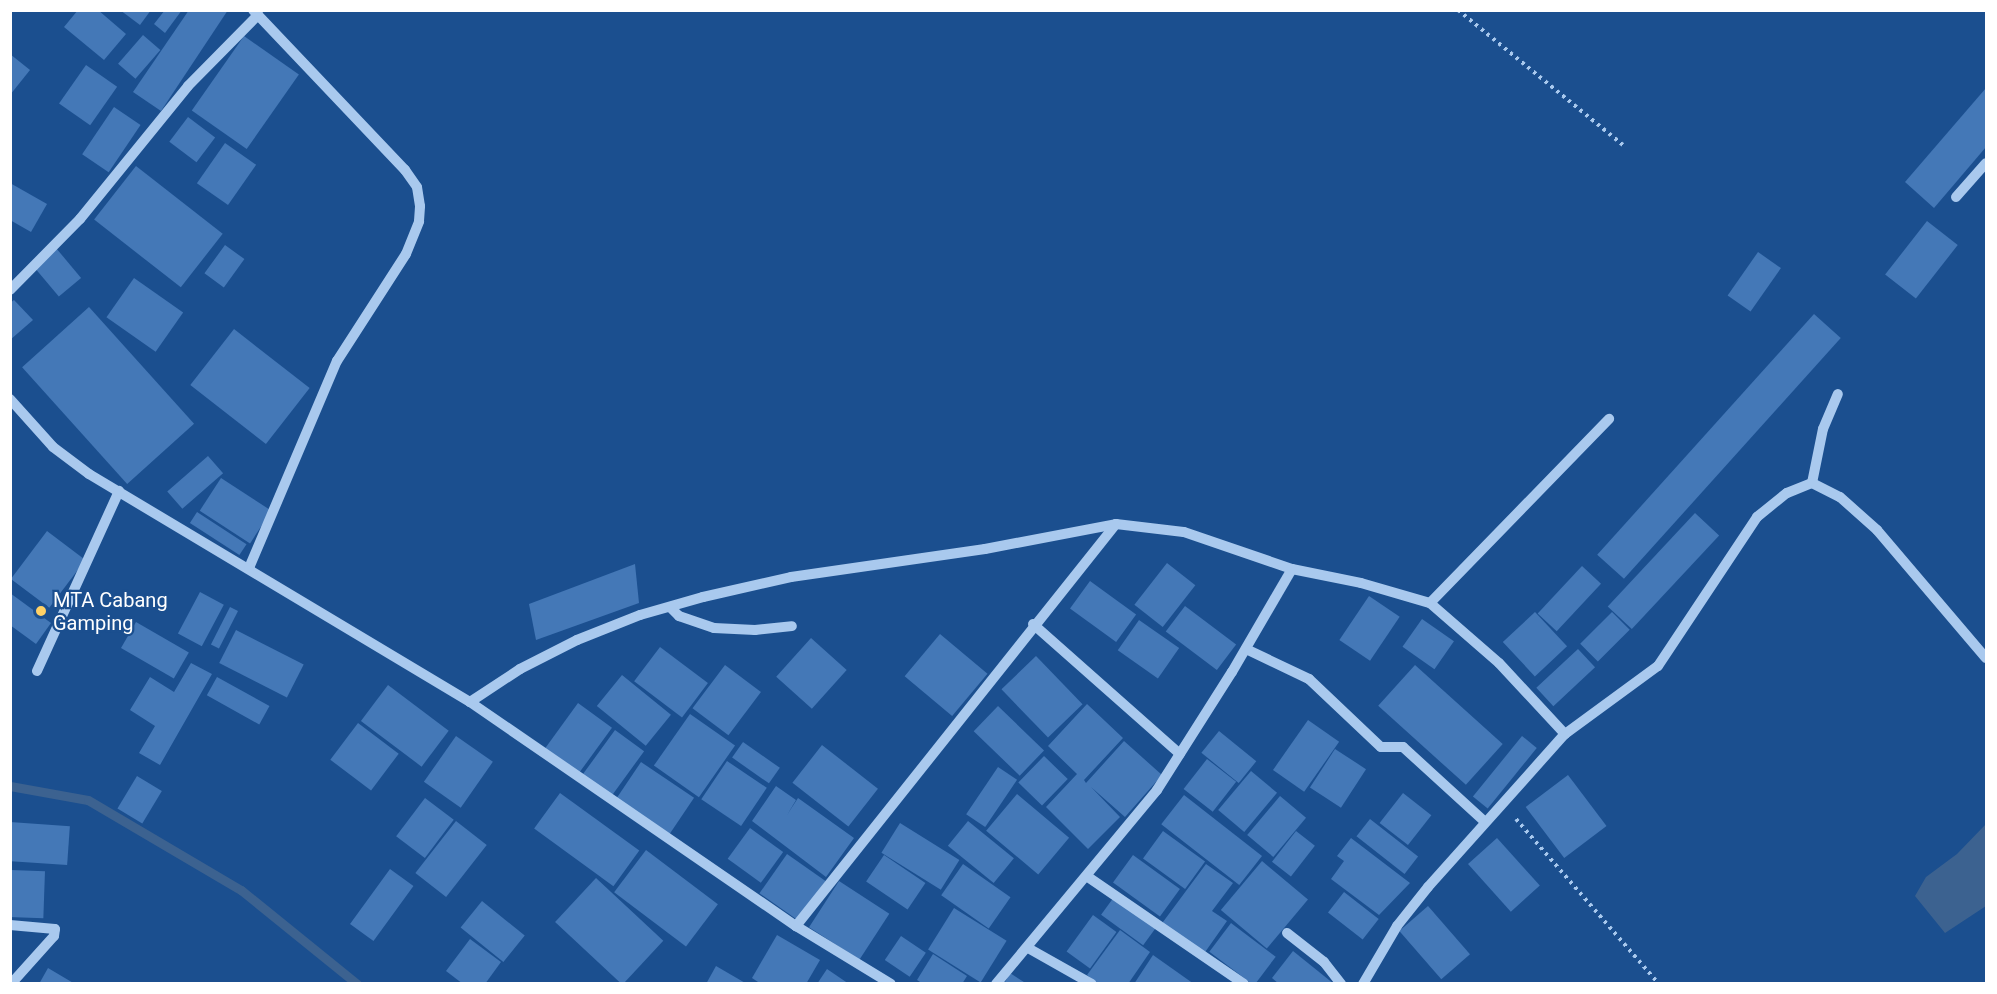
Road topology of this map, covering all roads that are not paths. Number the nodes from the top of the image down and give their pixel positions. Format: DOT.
graph roads {
  1 [pos="255,13"];
  2 [pos="1986,163"];
  3 [pos="1956,197"];
  4 [pos="10,290"];
  5 [pos="1838,393"];
  6 [pos="10,399"];
  7 [pos="1609,419"];
  8 [pos="1812,483"];
  9 [pos="119,491"];
  10 [pos="1116,524"];
  11 [pos="249,568"];
  12 [pos="1292,569"];
  13 [pos="1430,603"];
  14 [pos="670,606"];
  15 [pos="1033,624"];
  16 [pos="792,626"];
  17 [pos="1246,649"];
  18 [pos="1986,658"];
  19 [pos="37,670"];
  20 [pos="470,702"];
  21 [pos="1565,734"];
  22 [pos="1180,753"];
  23 [pos="1485,822"];
  24 [pos="1088,878"];
  25 [pos="10,925"];
  26 [pos="796,926"];
  27 [pos="1287,933"];
  28 [pos="1028,948"];
  29 [pos="10,984"];
  30 [pos="891,984"];
  31 [pos="996,984"];
  32 [pos="1092,984"];
  33 [pos="1244,984"];
  34 [pos="1341,984"];
  35 [pos="1363,984"];
  1 -- 4 [label="street"];
  1 -- 11 [label="street"];
  2 -- 3 [label="street"];
  5 -- 8 [label="street"];
  6 -- 9 [label="street"];
  7 -- 13 [label="street"];
  8 -- 18 [label="street"];
  8 -- 21 [label="street"];
  9 -- 11 [label="street"];
  9 -- 19 [label="street"];
  10 -- 12 [label="street"];
  10 -- 14 [label="street"];
  10 -- 15 [label="street"];
  11 -- 20 [label="street"];
  12 -- 13 [label="street"];
  12 -- 17 [label="street"];
  13 -- 21 [label="street"];
  14 -- 16 [label="street"];
  14 -- 20 [label="street"];
  15 -- 22 [label="street"];
  15 -- 26 [label="street"];
  17 -- 22 [label="street"];
  17 -- 23 [label="street"];
  20 -- 26 [label="street"];
  21 -- 23 [label="street"];
  22 -- 24 [label="street"];
  23 -- 35 [label="street"];
  24 -- 28 [label="street"];
  24 -- 33 [label="street"];
  25 -- 29 [label="street"];
  26 -- 30 [label="street"];
  27 -- 34 [label="street"];
  28 -- 31 [label="street"];
  28 -- 32 [label="street"];
}
